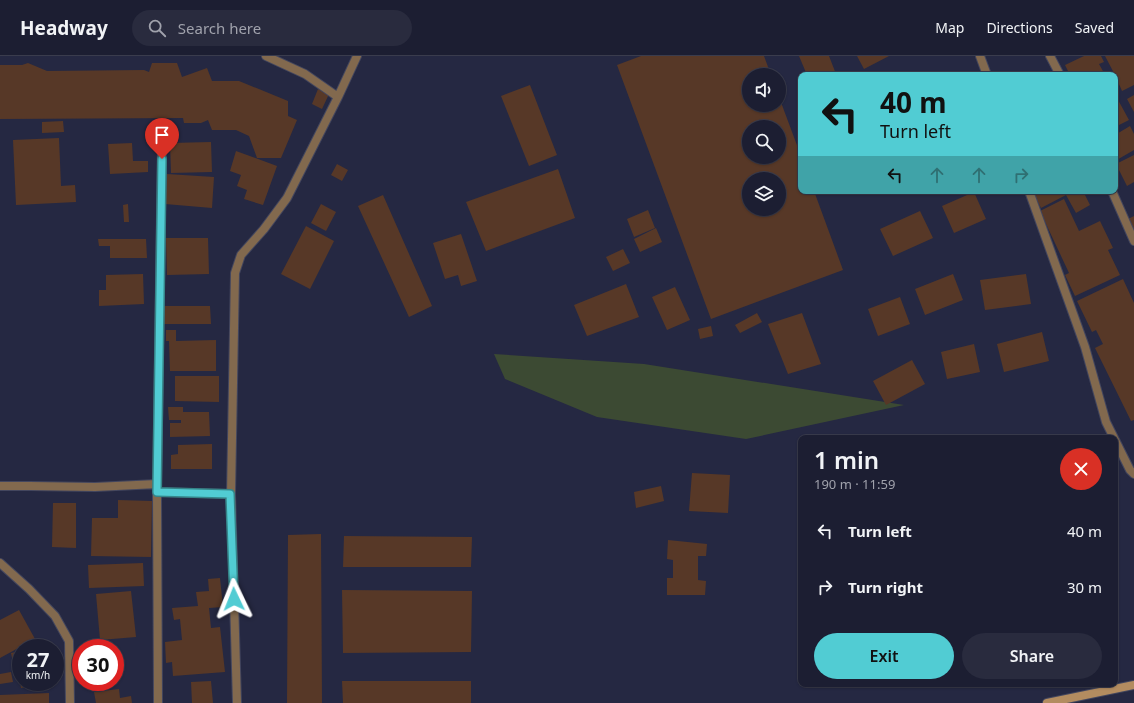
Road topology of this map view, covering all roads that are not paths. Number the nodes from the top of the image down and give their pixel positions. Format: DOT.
graph roads {
  1 [pos="266,56"];
  2 [pos="357,56"];
  3 [pos="980,56"];
  4 [pos="1050,56"];
  5 [pos="986,72"];
  6 [pos="1058,72"];
  7 [pos="338,97"];
  8 [pos="162,143"];
  9 [pos="1030,194"];
  10 [pos="1113,194"];
  11 [pos="1134,241"];
  12 [pos="1112,435"];
  13 [pos="1118,447"];
  14 [pos="1134,474"];
  15 [pos="0,486"];
  16 [pos="157,488"];
  17 [pos="230,494"];
  18 [pos="0,563"];
  19 [pos="1134,685"];
  20 [pos="70,703"];
  21 [pos="158,703"];
  22 [pos="237,703"];
  23 [pos="1047,703"];
  1 -- 7 [label="street"];
  2 -- 7 [label="street"];
  3 -- 5 [label="street"];
  4 -- 6 [label="street"];
  7 -- 17 [label="street"];
  8 -- 16 [label="street"];
  9 -- 12 [label="street"];
  10 -- 11 [label="street"];
  13 -- 14 [label="street"];
  15 -- 16 [label="street"];
  16 -- 17 [label="street"];
  16 -- 21 [label="street"];
  17 -- 22 [label="street"];
  18 -- 20 [label="street"];
  19 -- 23 [label="main road"];
}
